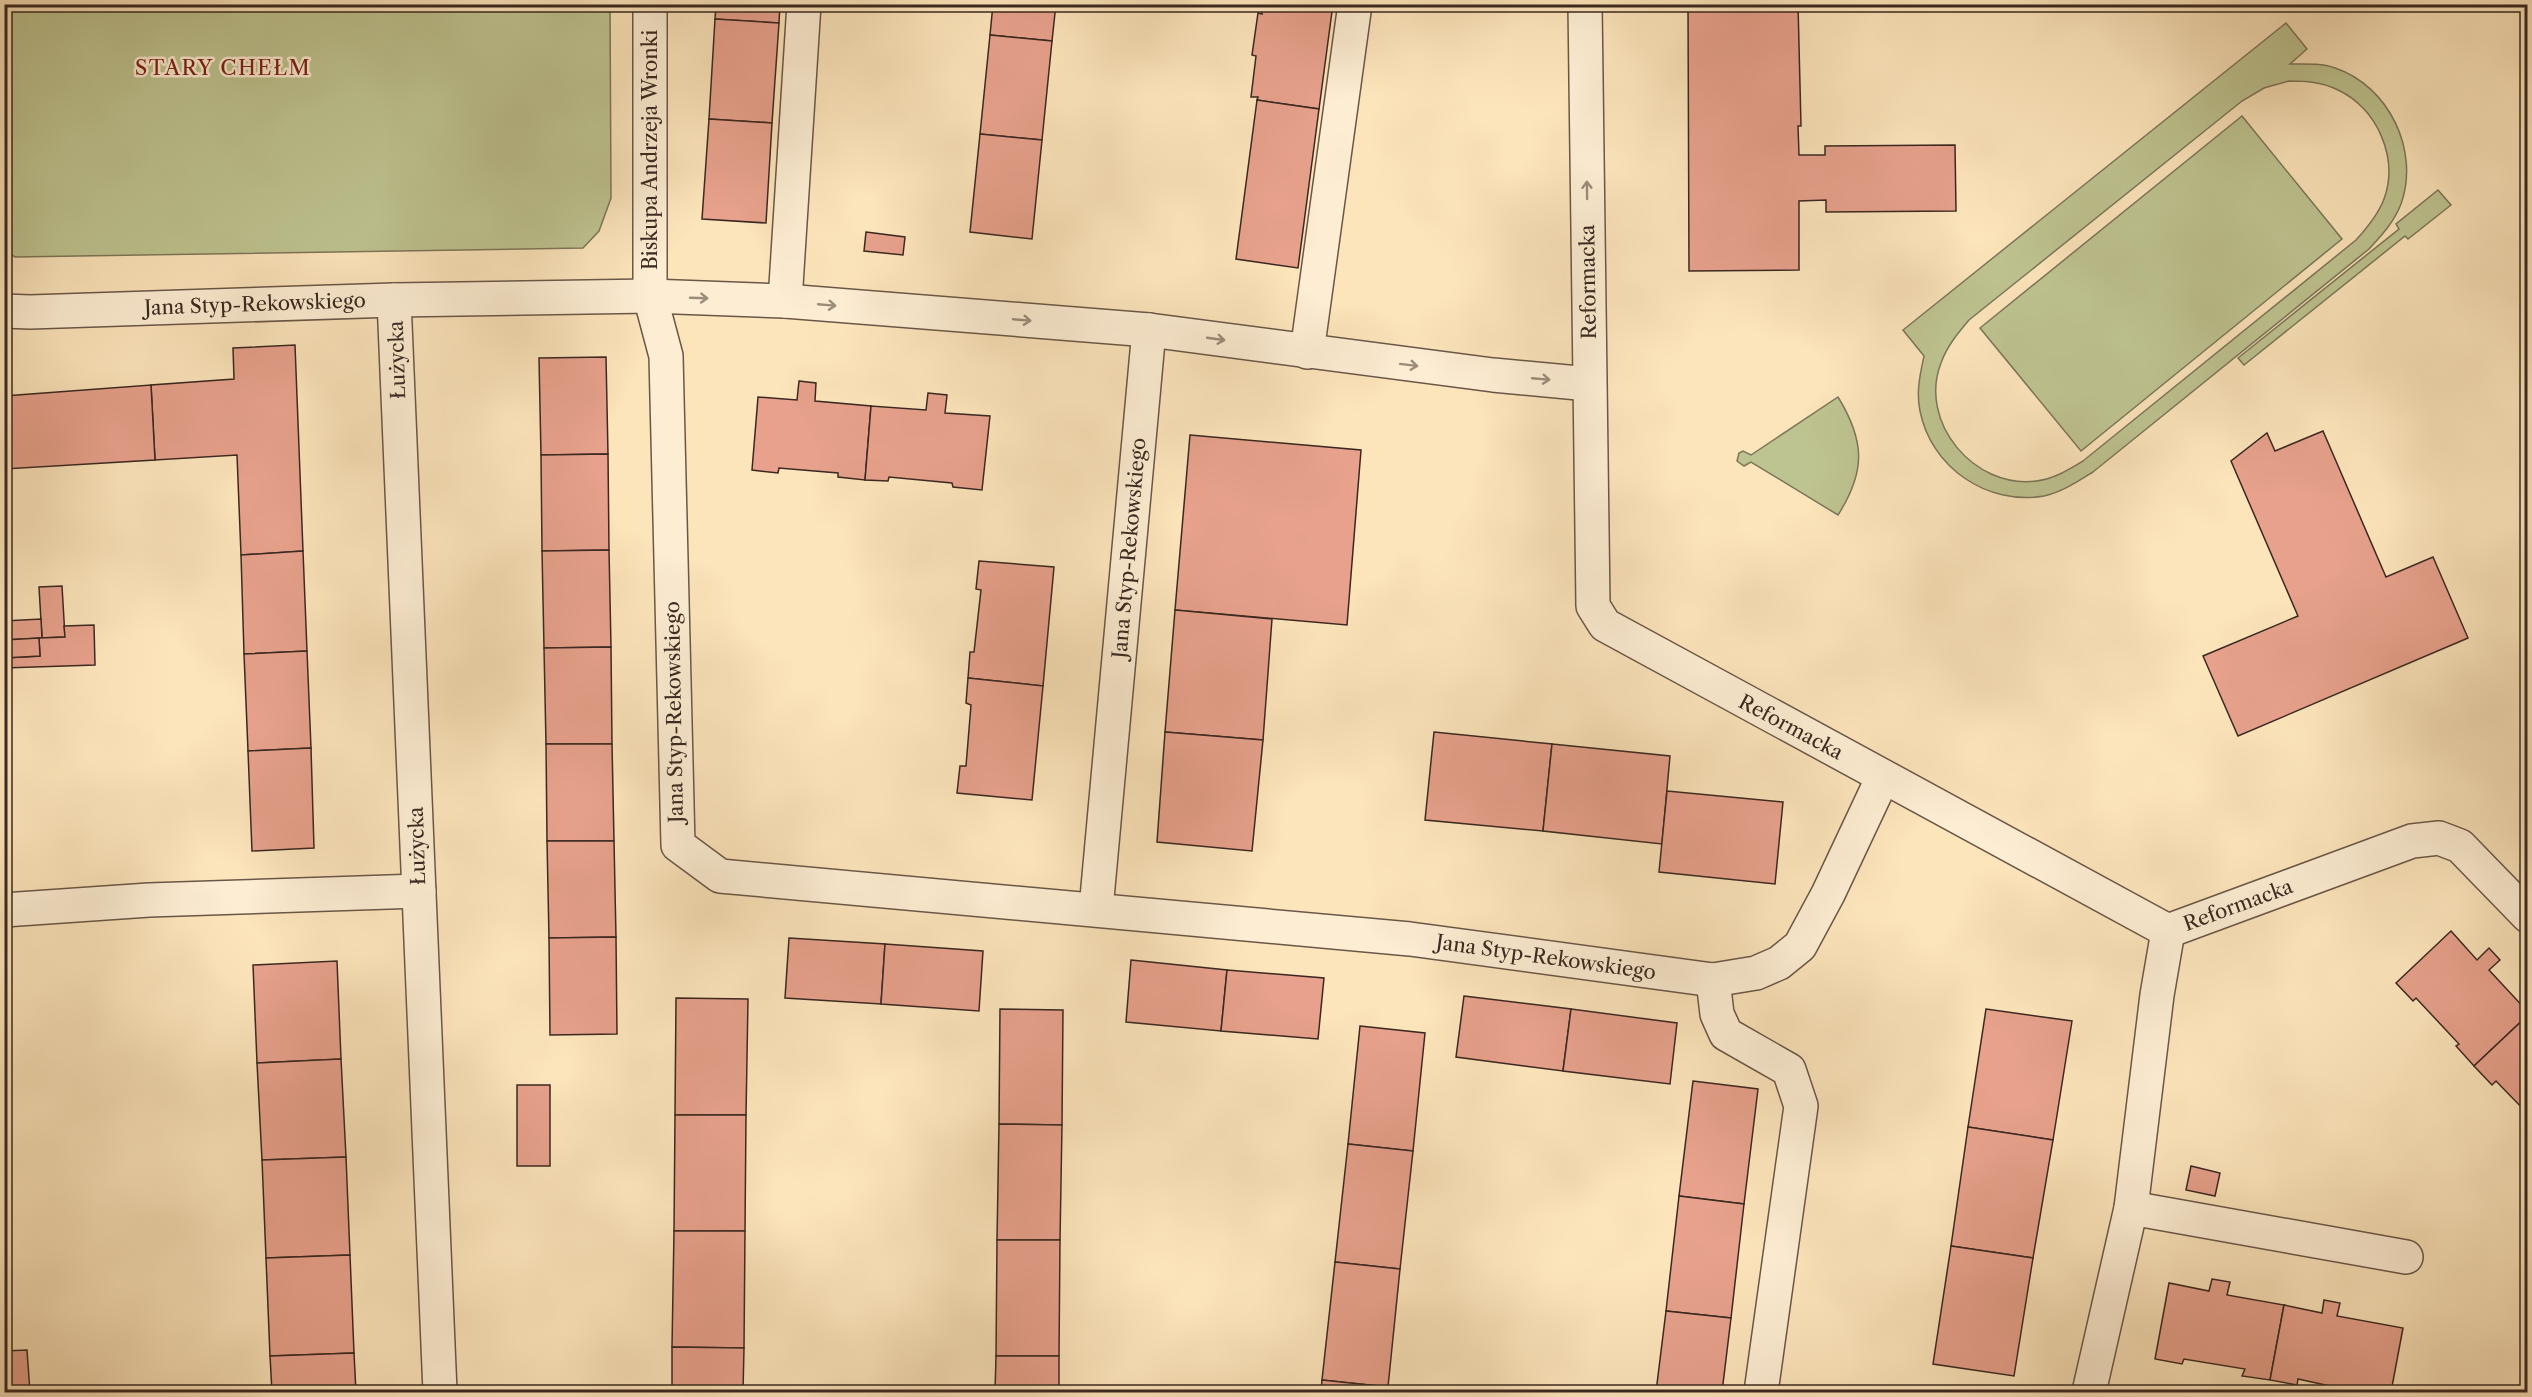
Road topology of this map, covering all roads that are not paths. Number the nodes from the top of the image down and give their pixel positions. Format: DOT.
graph roads {
  1 [pos="650,4"];
  2 [pos="804,4"];
  3 [pos="1355,4"];
  4 [pos="1585,4"];
  5 [pos="650,296"];
  6 [pos="394,300"];
  7 [pos="785,301"];
  8 [pos="4,311"];
  9 [pos="1149,330"];
  10 [pos="1307,352"];
  11 [pos="1589,384"];
  12 [pos="1883,777"];
  13 [pos="419,891"];
  14 [pos="1096,909"];
  15 [pos="4,910"];
  16 [pos="2528,916"];
  17 [pos="2168,932"];
  18 [pos="1713,980"];
  19 [pos="2131,1208"];
  20 [pos="2406,1257"];
  21 [pos="440,1392"];
  22 [pos="1761,1392"];
  23 [pos="2089,1392"];
  1 -- 5 [label="street, Biskupa Andrzeja Wronki"];
  2 -- 7 [label="street"];
  3 -- 10 [label="street"];
  11 -- 4 [label="street, Reformacka, one-way"];
  5 -- 6 [label="street, Jana Styp-Rekowskiego"];
  5 -- 7 [label="street, Jana Styp-Rekowskiego, one-way"];
  5 -- 14 [label="street, Jana Styp-Rekowskiego"];
  6 -- 8 [label="street, Jana Styp-Rekowskiego"];
  6 -- 13 [label="street, Łużycka"];
  7 -- 9 [label="street, Jana Styp-Rekowskiego, one-way"];
  9 -- 10 [label="street, Jana Styp-Rekowskiego, one-way"];
  9 -- 14 [label="street, Jana Styp-Rekowskiego"];
  10 -- 11 [label="street, Jana Styp-Rekowskiego, one-way"];
  11 -- 12 [label="street, Reformacka"];
  12 -- 17 [label="street, Reformacka"];
  12 -- 18 [label="street, Jana Styp-Rekowskiego"];
  13 -- 15 [label="street"];
  13 -- 21 [label="street, Łużycka"];
  14 -- 18 [label="street, Jana Styp-Rekowskiego"];
  16 -- 17 [label="street, Reformacka"];
  17 -- 19 [label="street"];
  18 -- 22 [label="street"];
  19 -- 20 [label="street"];
  19 -- 23 [label="street"];
}
